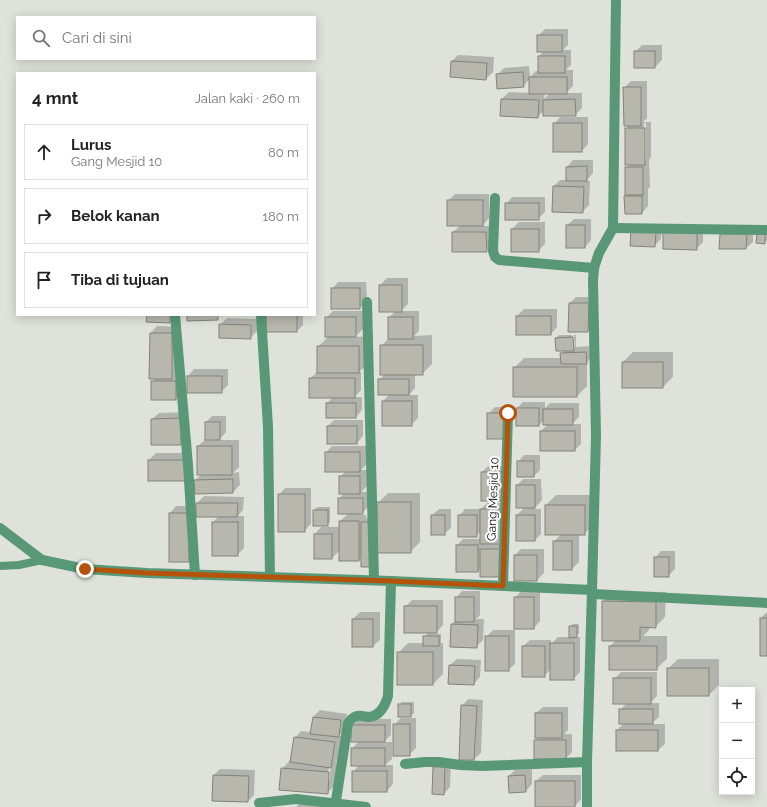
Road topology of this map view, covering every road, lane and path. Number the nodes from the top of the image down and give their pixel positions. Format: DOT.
graph roads {
  1 [pos="616,0"];
  2 [pos="495,198"];
  3 [pos="613,228"];
  4 [pos="767,230"];
  5 [pos="594,268"];
  6 [pos="367,302"];
  7 [pos="175,316"];
  8 [pos="261,316"];
  9 [pos="508,413"];
  10 [pos="0,528"];
  11 [pos="42,560"];
  12 [pos="0,566"];
  13 [pos="195,575"];
  14 [pos="270,577"];
  15 [pos="374,580"];
  16 [pos="391,581"];
  17 [pos="503,586"];
  18 [pos="593,592"];
  19 [pos="767,603"];
  20 [pos="587,762"];
  21 [pos="405,764"];
  22 [pos="259,803"];
  23 [pos="335,805"];
  24 [pos="366,807"];
  25 [pos="587,807"];
  1 -- 3 [label="street"];
  2 -- 5 [label="street"];
  3 -- 4 [label="street"];
  3 -- 5 [label="street"];
  5 -- 18 [label="street"];
  6 -- 15 [label="street"];
  7 -- 13 [label="street"];
  8 -- 14 [label="street"];
  9 -- 17 [label="street, Gang Mesjid 10"];
  10 -- 11 [label="street"];
  11 -- 12 [label="lane"];
  11 -- 13 [label="street"];
  13 -- 14 [label="street"];
  14 -- 15 [label="street"];
  15 -- 16 [label="street"];
  16 -- 17 [label="street"];
  16 -- 23 [label="street"];
  17 -- 18 [label="street"];
  18 -- 19 [label="street"];
  18 -- 20 [label="street"];
  20 -- 21 [label="street"];
  20 -- 25 [label="street"];
  22 -- 23 [label="street"];
  23 -- 24 [label="street"];
}
